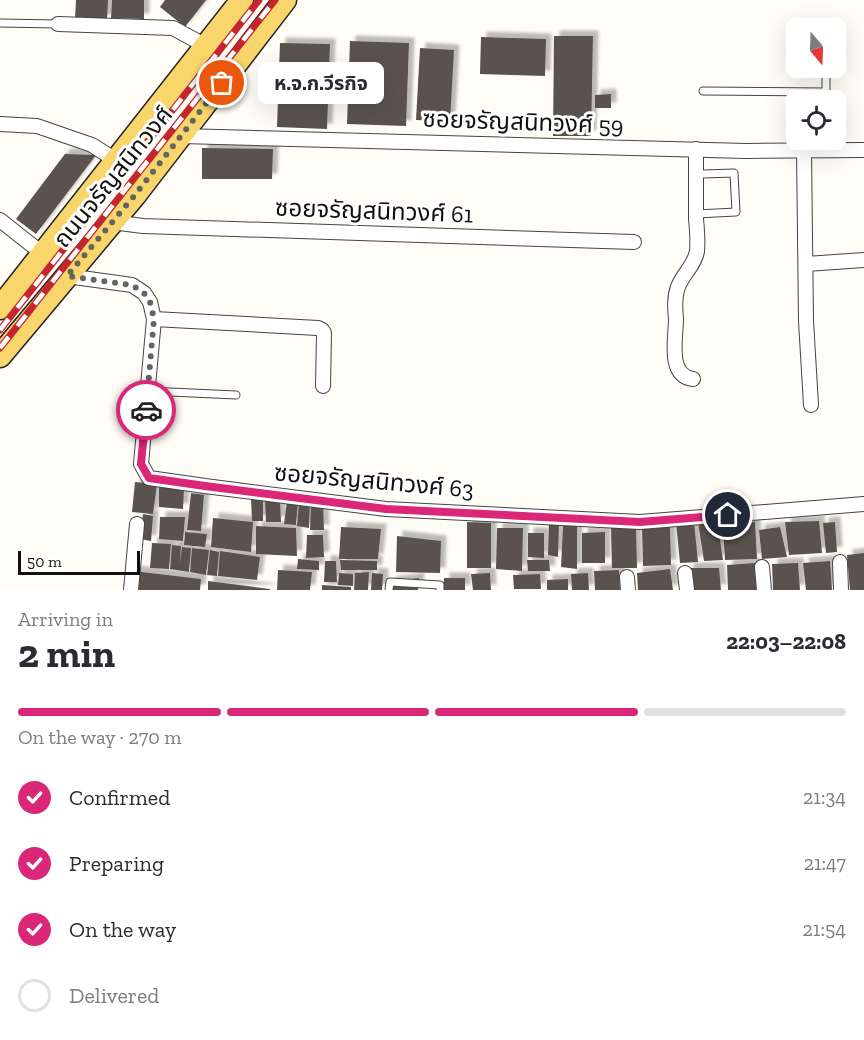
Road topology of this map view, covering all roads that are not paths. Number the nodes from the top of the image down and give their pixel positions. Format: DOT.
graph roads {
  1 [pos="242,0"];
  2 [pos="285,0"];
  3 [pos="0,23"];
  4 [pos="58,24"];
  5 [pos="206,46"];
  6 [pos="703,91"];
  7 [pos="786,92"];
  8 [pos="0,124"];
  9 [pos="181,136"];
  10 [pos="846,148"];
  11 [pos="696,149"];
  12 [pos="804,150"];
  13 [pos="864,150"];
  14 [pos="117,161"];
  15 [pos="703,174"];
  16 [pos="696,214"];
  17 [pos="0,220"];
  18 [pos="112,222"];
  19 [pos="634,242"];
  20 [pos="43,254"];
  21 [pos="864,260"];
  22 [pos="806,264"];
  23 [pos="67,276"];
  24 [pos="0,308"];
  25 [pos="154,319"];
  26 [pos="0,356"];
  27 [pos="693,379"];
  28 [pos="323,386"];
  29 [pos="148,391"];
  30 [pos="236,395"];
  31 [pos="811,405"];
  32 [pos="864,504"];
  33 [pos="137,524"];
  34 [pos="840,562"];
  35 [pos="762,567"];
  36 [pos="685,573"];
  37 [pos="131,590"];
  38 [pos="389,590"];
  39 [pos="440,590"];
  40 [pos="687,590"];
  41 [pos="764,590"];
  42 [pos="841,590"];
  1 -- 5 [label="main road, ถนนจรัญสนิทวงศ์"];
  2 -- 9 [label="main road, ถนนจรัญสนิทวงศ์"];
  3 -- 4 [label="lane"];
  4 -- 5 [label="street"];
  5 -- 14 [label="main road, ถนนจรัญสนิทวงศ์"];
  6 -- 7 [label="lane"];
  8 -- 14 [label="street"];
  9 -- 11 [label="street, ซอยจรัญสนิทวงศ์ 59"];
  9 -- 18 [label="main road, ถนนจรัญสนิทวงศ์"];
  10 -- 13 [label="street, ซอยจรัญสนิทวงศ์ 59"];
  11 -- 12 [label="street, ซอยจรัญสนิทวงศ์ 59"];
  11 -- 16 [label="street"];
  12 -- 22 [label="street"];
  14 -- 20 [label="main road, ถนนจรัญสนิทวงศ์"];
  15 -- 16 [label="lane"];
  16 -- 27 [label="street"];
  17 -- 20 [label="street"];
  18 -- 19 [label="street, ซอยจรัญสนิทวงศ์ 61"];
  18 -- 23 [label="main road, ถนนจรัญสนิทวงศ์"];
  20 -- 24 [label="main road, ถนนจรัญสนิทวงศ์"];
  21 -- 22 [label="street"];
  22 -- 31 [label="street"];
  23 -- 25 [label="street, ซอยจรัญสนิทวงศ์ 63"];
  23 -- 26 [label="main road, ถนนจรัญสนิทวงศ์"];
  25 -- 28 [label="street"];
  25 -- 29 [label="street, ซอยจรัญสนิทวงศ์ 63"];
  29 -- 30 [label="lane"];
  29 -- 32 [label="street, ซอยจรัญสนิทวงศ์ 63"];
  33 -- 37 [label="street"];
  34 -- 42 [label="street"];
  35 -- 41 [label="street"];
  36 -- 40 [label="street"];
  38 -- 39 [label="lane"];
}
